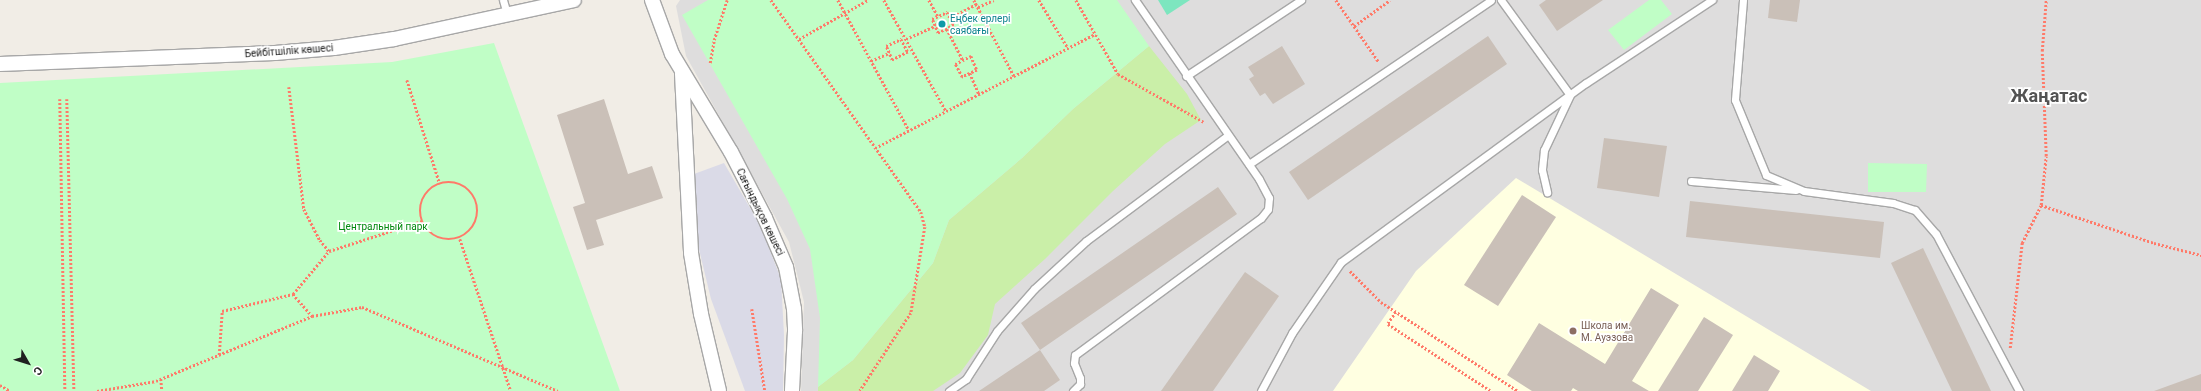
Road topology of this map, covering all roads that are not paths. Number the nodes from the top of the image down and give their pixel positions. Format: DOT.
graph roads {
  1 [pos="503,0"];
  2 [pos="574,0"];
  3 [pos="652,0"];
  4 [pos="1135,0"];
  5 [pos="1301,0"];
  6 [pos="1491,0"];
  7 [pos="1501,0"];
  8 [pos="1712,0"];
  9 [pos="1743,0"];
  10 [pos="507,14"];
  11 [pos="0,64"];
  12 [pos="682,70"];
  13 [pos="1186,76"];
  14 [pos="1570,95"];
  15 [pos="1228,135"];
  16 [pos="1249,164"];
  17 [pos="1691,181"];
  18 [pos="1804,191"];
  19 [pos="1547,192"];
  20 [pos="719,391"];
  21 [pos="792,391"];
  22 [pos="949,391"];
  23 [pos="1073,391"];
  24 [pos="1261,391"];
  25 [pos="2019,391"];
  1 -- 10 [label="lane"];
  2 -- 10 [label="street, Бейбітшілік көшесі"];
  3 -- 12 [label="street, Сағындықов көшесі"];
  4 -- 13 [label="lane"];
  5 -- 13 [label="lane"];
  6 -- 16 [label="lane"];
  7 -- 14 [label="lane"];
  8 -- 14 [label="lane"];
  9 -- 18 [label="lane"];
  10 -- 11 [label="street, Бейбітшілік көшесі"];
  12 -- 20 [label="street, Сағындықов көшесі"];
  12 -- 21 [label="street, Сағындықов көшесі"];
  13 -- 15 [label="lane"];
  14 -- 19 [label="lane"];
  14 -- 24 [label="lane"];
  15 -- 16 [label="lane"];
  15 -- 22 [label="lane"];
  16 -- 23 [label="lane"];
  17 -- 18 [label="lane"];
  18 -- 25 [label="lane"];
}
